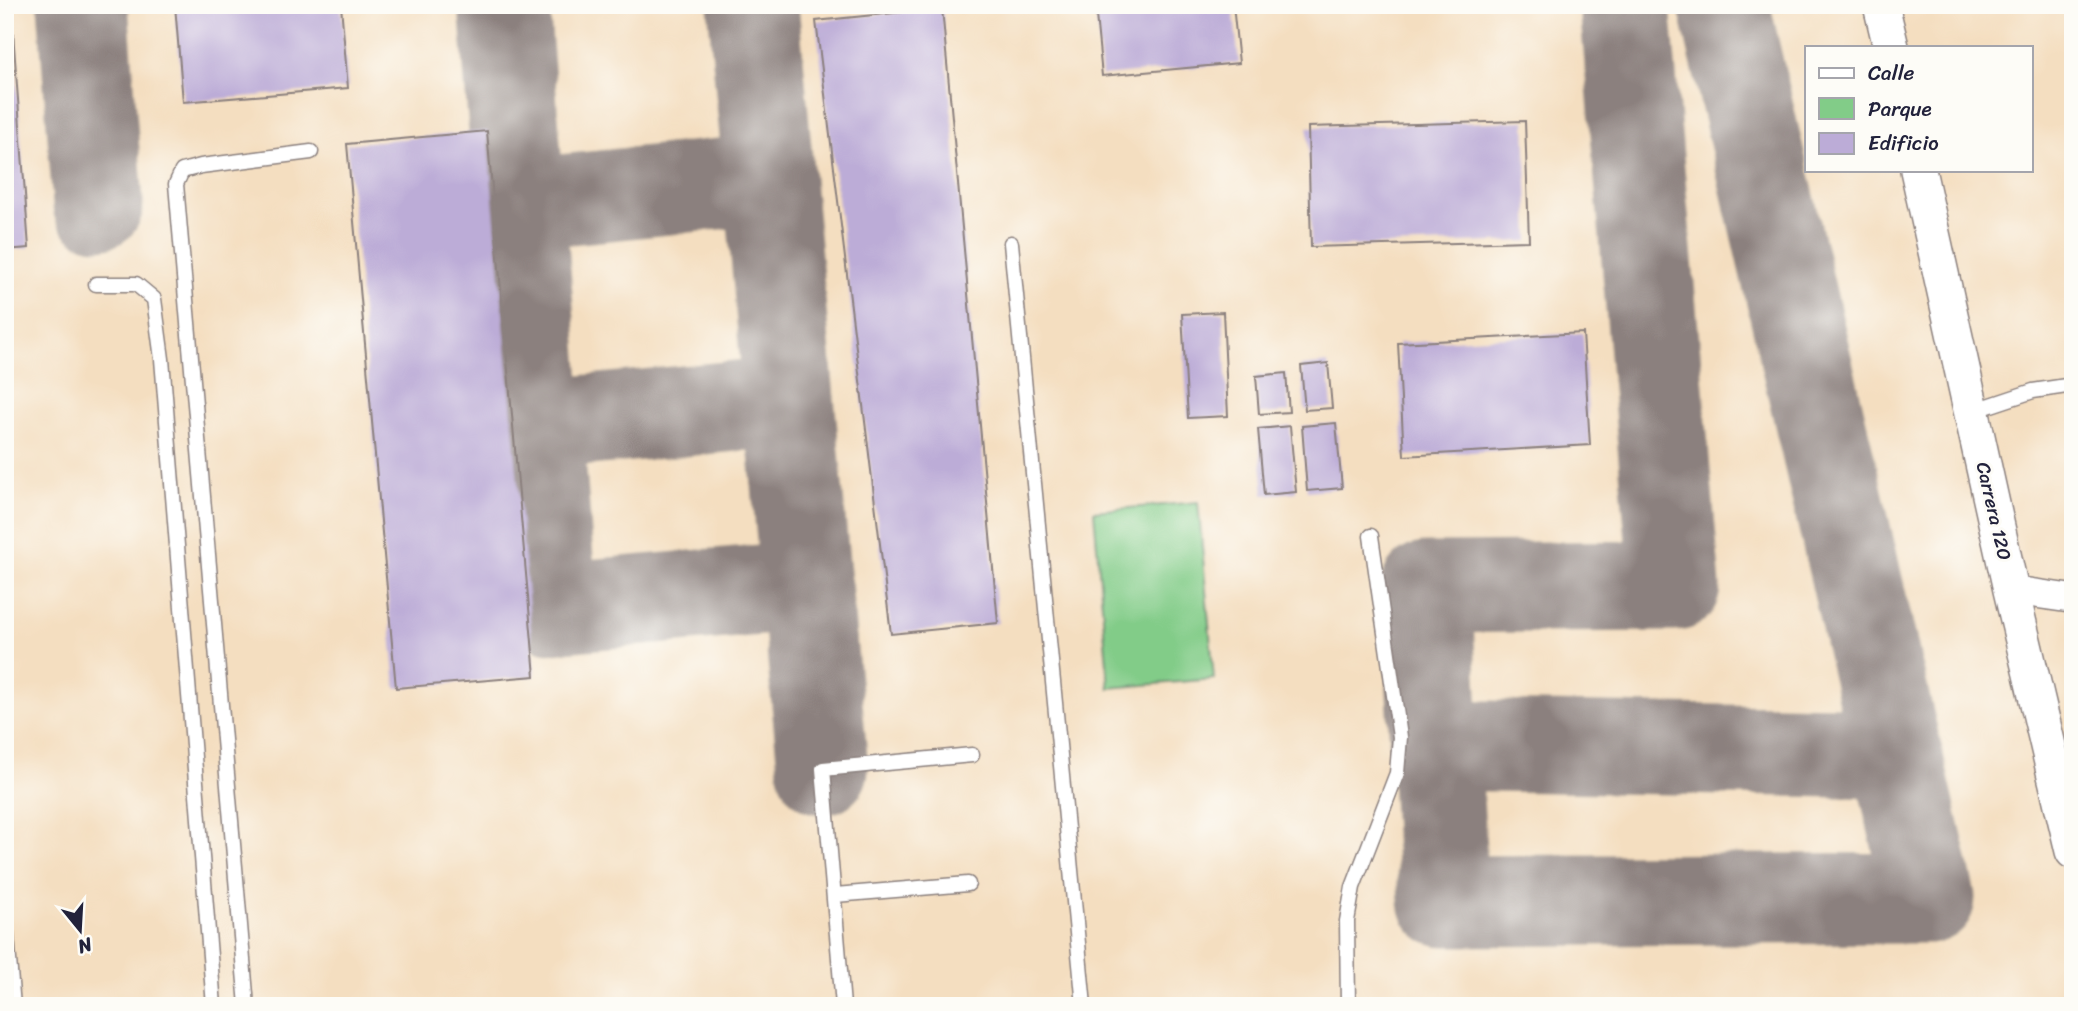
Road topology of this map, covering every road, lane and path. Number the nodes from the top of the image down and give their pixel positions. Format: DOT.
graph roads {
  1 [pos="1881,5"];
  2 [pos="1891,46"];
  3 [pos="311,152"];
  4 [pos="1918,172"];
  5 [pos="1011,243"];
  6 [pos="96,284"];
  7 [pos="2073,385"];
  8 [pos="1972,411"];
  9 [pos="1371,536"];
  10 [pos="2011,590"];
  11 [pos="2073,599"];
  12 [pos="972,755"];
  13 [pos="2073,851"];
  14 [pos="968,884"];
  15 [pos="835,895"];
  16 [pos="5,913"];
  17 [pos="13,1006"];
  18 [pos="214,1006"];
  19 [pos="247,1006"];
  20 [pos="843,1006"];
  21 [pos="1084,1006"];
  22 [pos="1348,1006"];
  1 -- 2 [label="street"];
  3 -- 19 [label="lane"];
  4 -- 8 [label="street, Carrera 120"];
  5 -- 21 [label="lane"];
  6 -- 18 [label="lane"];
  7 -- 8 [label="lane"];
  8 -- 10 [label="street, Carrera 120"];
  9 -- 22 [label="lane"];
  10 -- 11 [label="street"];
  10 -- 13 [label="street, Carrera 120"];
  12 -- 15 [label="lane"];
  14 -- 15 [label="lane"];
  15 -- 20 [label="lane"];
  16 -- 17 [label="lane"];
}
